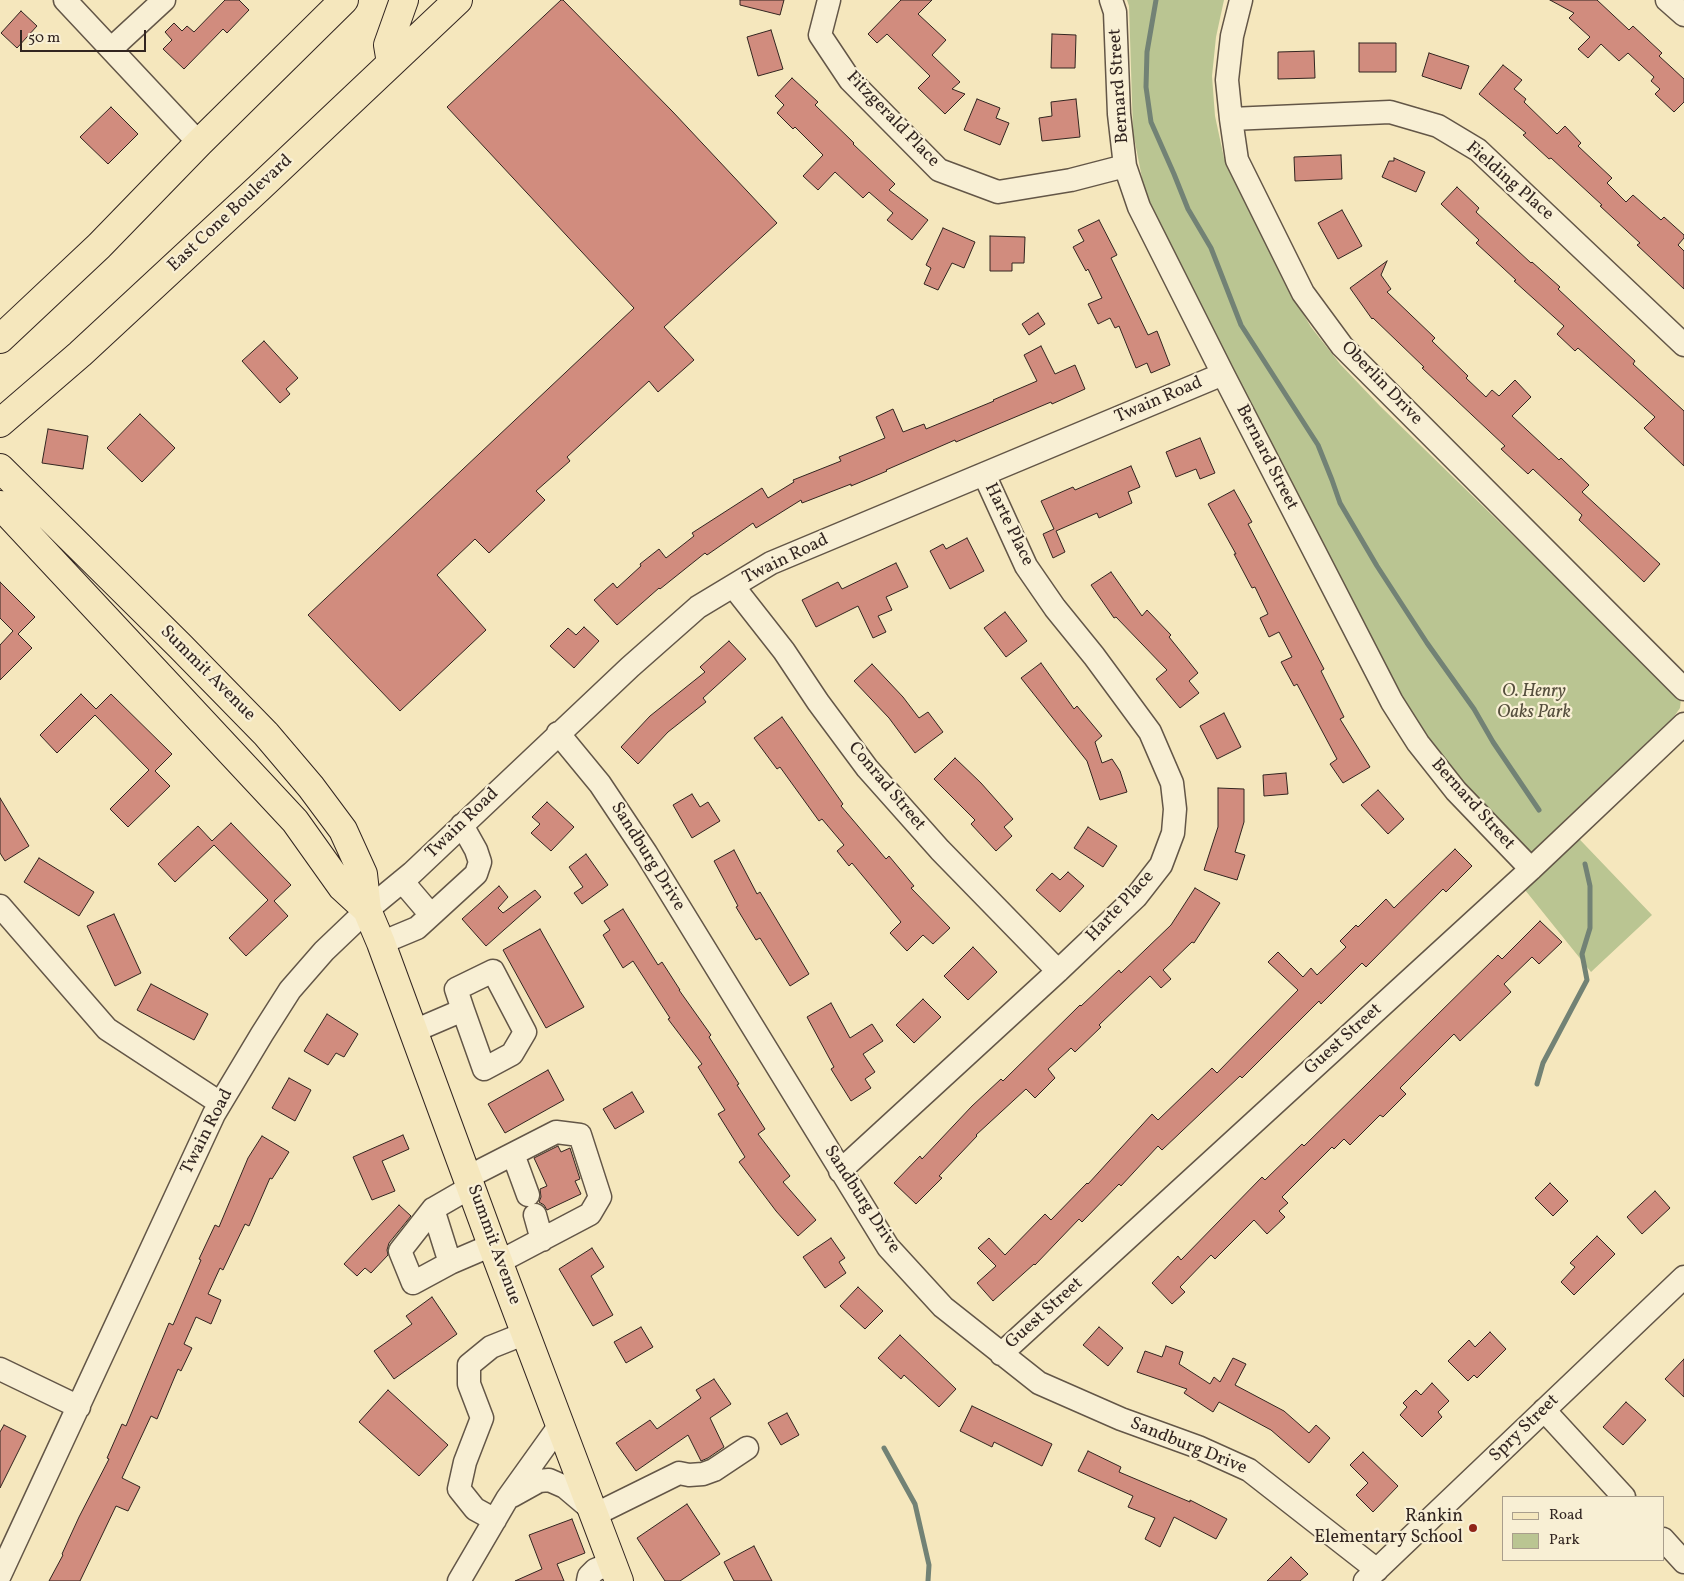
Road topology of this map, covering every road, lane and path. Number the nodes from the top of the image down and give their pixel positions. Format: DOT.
graph roads {
  1 [pos="65,0"];
  2 [pos="164,0"];
  3 [pos="404,0"];
  4 [pos="458,0"];
  5 [pos="829,0"];
  6 [pos="1111,0"];
  7 [pos="1241,0"];
  8 [pos="1667,0"];
  9 [pos="339,1"];
  10 [pos="1684,15"];
  11 [pos="112,48"];
  12 [pos="391,63"];
  13 [pos="1231,119"];
  14 [pos="199,143"];
  15 [pos="1125,166"];
  16 [pos="0,339"];
  17 [pos="1684,345"];
  18 [pos="1223,374"];
  19 [pos="0,423"];
  20 [pos="0,468"];
  21 [pos="984,474"];
  22 [pos="0,506"];
  23 [pos="733,586"];
  24 [pos="1684,689"];
  25 [pos="1684,724"];
  26 [pos="558,733"];
  27 [pos="462,825"];
  28 [pos="1531,869"];
  29 [pos="402,881"];
  30 [pos="0,906"];
  31 [pos="367,910"];
  32 [pos="431,915"];
  33 [pos="382,943"];
  34 [pos="1058,971"];
  35 [pos="463,1010"];
  36 [pos="414,1031"];
  37 [pos="220,1103"];
  38 [pos="513,1154"];
  39 [pos="840,1171"];
  40 [pos="469,1182"];
  41 [pos="433,1209"];
  42 [pos="551,1235"];
  43 [pos="496,1254"];
  44 [pos="450,1263"];
  45 [pos="1684,1277"];
  46 [pos="526,1333"];
  47 [pos="1001,1354"];
  48 [pos="0,1369"];
  49 [pos="79,1408"];
  50 [pos="1544,1410"];
  51 [pos="560,1425"];
  52 [pos="747,1448"];
  53 [pos="1623,1496"];
  54 [pos="507,1499"];
  55 [pos="593,1512"];
  56 [pos="495,1520"];
  57 [pos="1664,1540"];
  58 [pos="1684,1562"];
  59 [pos="615,1572"];
  60 [pos="0,1575"];
  61 [pos="1371,1575"];
  62 [pos="459,1581"];
  63 [pos="588,1581"];
  1 -- 11 [label="street"];
  2 -- 11 [label="street"];
  3 -- 12 [label="main road"];
  4 -- 12 [label="main road, East Cone Boulevard"];
  5 -- 15 [label="street, Fitzgerald Place"];
  6 -- 15 [label="street, Bernard Street"];
  7 -- 13 [label="street, Oberlin Drive"];
  8 -- 10 [label="street"];
  9 -- 14 [label="main road"];
  11 -- 14 [label="street"];
  12 -- 19 [label="main road, East Cone Boulevard"];
  13 -- 17 [label="street, Fielding Place"];
  13 -- 24 [label="street, Oberlin Drive"];
  14 -- 16 [label="main road"];
  15 -- 18 [label="street, Bernard Street"];
  18 -- 21 [label="street, Twain Road"];
  18 -- 28 [label="street, Bernard Street"];
  20 -- 31 [label="main road, Summit Avenue"];
  21 -- 23 [label="street, Twain Road"];
  21 -- 34 [label="street, Harte Place"];
  22 -- 31 [label="main road, Summit Avenue"];
  23 -- 26 [label="street, Twain Road"];
  23 -- 34 [label="street, Conrad Street"];
  25 -- 28 [label="street, Guest Street"];
  26 -- 27 [label="street, Twain Road"];
  26 -- 39 [label="street, Sandburg Drive"];
  27 -- 29 [label="street, Twain Road"];
  27 -- 32 [label="street"];
  28 -- 47 [label="street, Guest Street"];
  29 -- 31 [label="street, Twain Road"];
  29 -- 32 [label="street"];
  30 -- 37 [label="street"];
  31 -- 33 [label="main road, Summit Avenue"];
  31 -- 37 [label="street, Twain Road"];
  32 -- 33 [label="street"];
  33 -- 36 [label="main road, Summit Avenue"];
  34 -- 39 [label="street, Harte Place"];
  35 -- 36 [label="street"];
  36 -- 40 [label="main road, Summit Avenue"];
  37 -- 49 [label="street, Twain Road"];
  38 -- 40 [label="street"];
  38 -- 42 [label="street"];
  38 -- 42 [label="street"];
  39 -- 47 [label="street, Sandburg Drive"];
  40 -- 41 [label="street"];
  40 -- 43 [label="main road, Summit Avenue"];
  41 -- 44 [label="street"];
  41 -- 44 [label="street"];
  42 -- 43 [label="street"];
  43 -- 44 [label="street"];
  43 -- 46 [label="main road, Summit Avenue"];
  45 -- 50 [label="street, Spry Street"];
  46 -- 51 [label="main road, Summit Avenue"];
  46 -- 56 [label="street"];
  47 -- 61 [label="street, Sandburg Drive"];
  48 -- 49 [label="street"];
  49 -- 60 [label="street, Twain Road"];
  50 -- 53 [label="street"];
  50 -- 61 [label="street, Spry Street"];
  51 -- 54 [label="street"];
  51 -- 55 [label="main road, Summit Avenue"];
  52 -- 55 [label="street"];
  54 -- 55 [label="street"];
  54 -- 56 [label="street"];
  55 -- 59 [label="main road, Summit Avenue"];
  56 -- 62 [label="street"];
  57 -- 58 [label="street"];
  59 -- 63 [label="street"];
}
